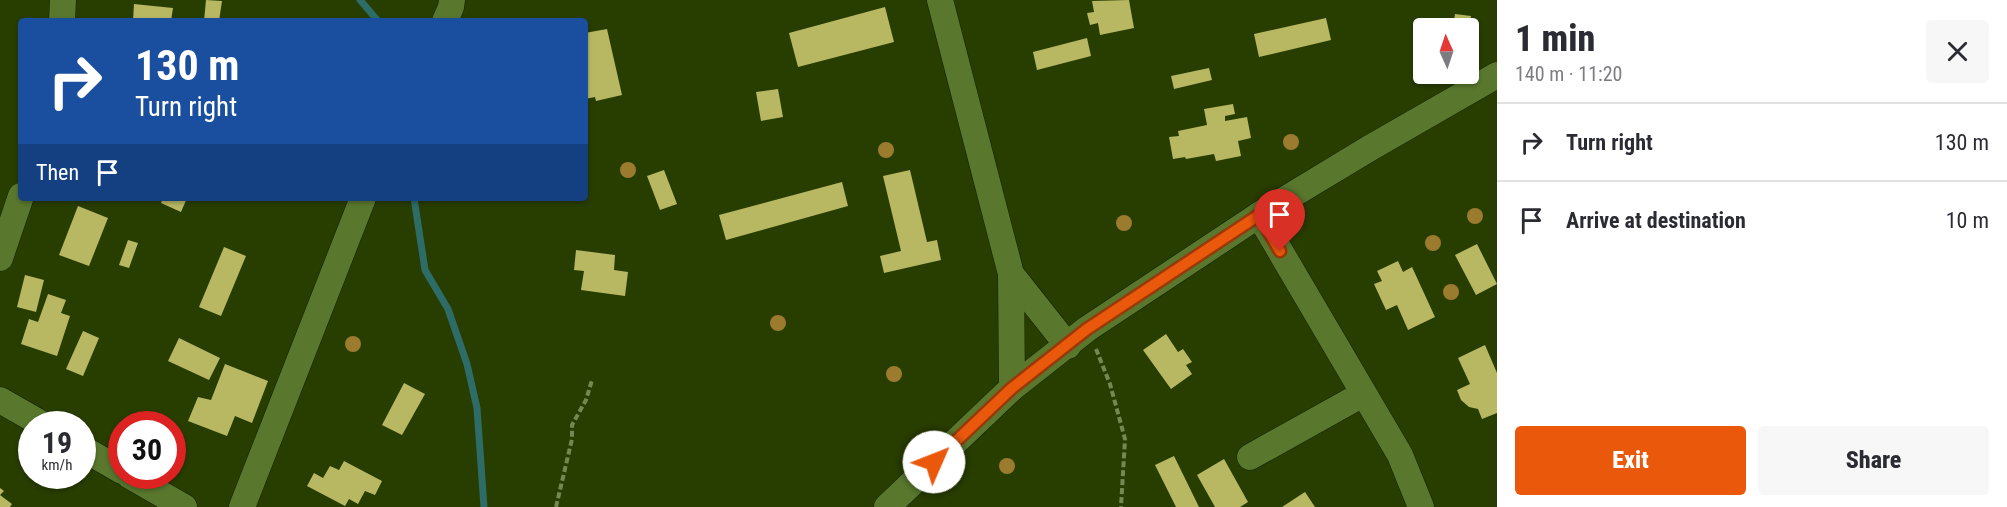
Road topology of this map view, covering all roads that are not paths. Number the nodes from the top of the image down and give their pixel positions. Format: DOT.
graph roads {
  1 [pos="63,0"];
  2 [pos="452,0"];
  3 [pos="940,0"];
  4 [pos="62,18"];
  5 [pos="447,18"];
  6 [pos="1497,75"];
  7 [pos="19,201"];
  8 [pos="362,201"];
  9 [pos="1259,215"];
  10 [pos="0,258"];
  11 [pos="1011,274"];
  12 [pos="1068,346"];
  13 [pos="1012,388"];
  14 [pos="1363,394"];
  15 [pos="0,400"];
  16 [pos="19,411"];
  17 [pos="1250,458"];
  18 [pos="153,489"];
  19 [pos="184,507"];
  20 [pos="242,507"];
  21 [pos="887,507"];
  22 [pos="1420,507"];
  1 -- 4 [label="street"];
  2 -- 5 [label="street"];
  3 -- 11 [label="street"];
  6 -- 9 [label="street"];
  7 -- 10 [label="street"];
  8 -- 20 [label="street"];
  9 -- 12 [label="street"];
  9 -- 14 [label="street"];
  11 -- 12 [label="street"];
  11 -- 13 [label="street"];
  12 -- 13 [label="street"];
  13 -- 21 [label="street"];
  14 -- 17 [label="street"];
  14 -- 22 [label="street"];
  15 -- 16 [label="street"];
  18 -- 19 [label="street"];
}
